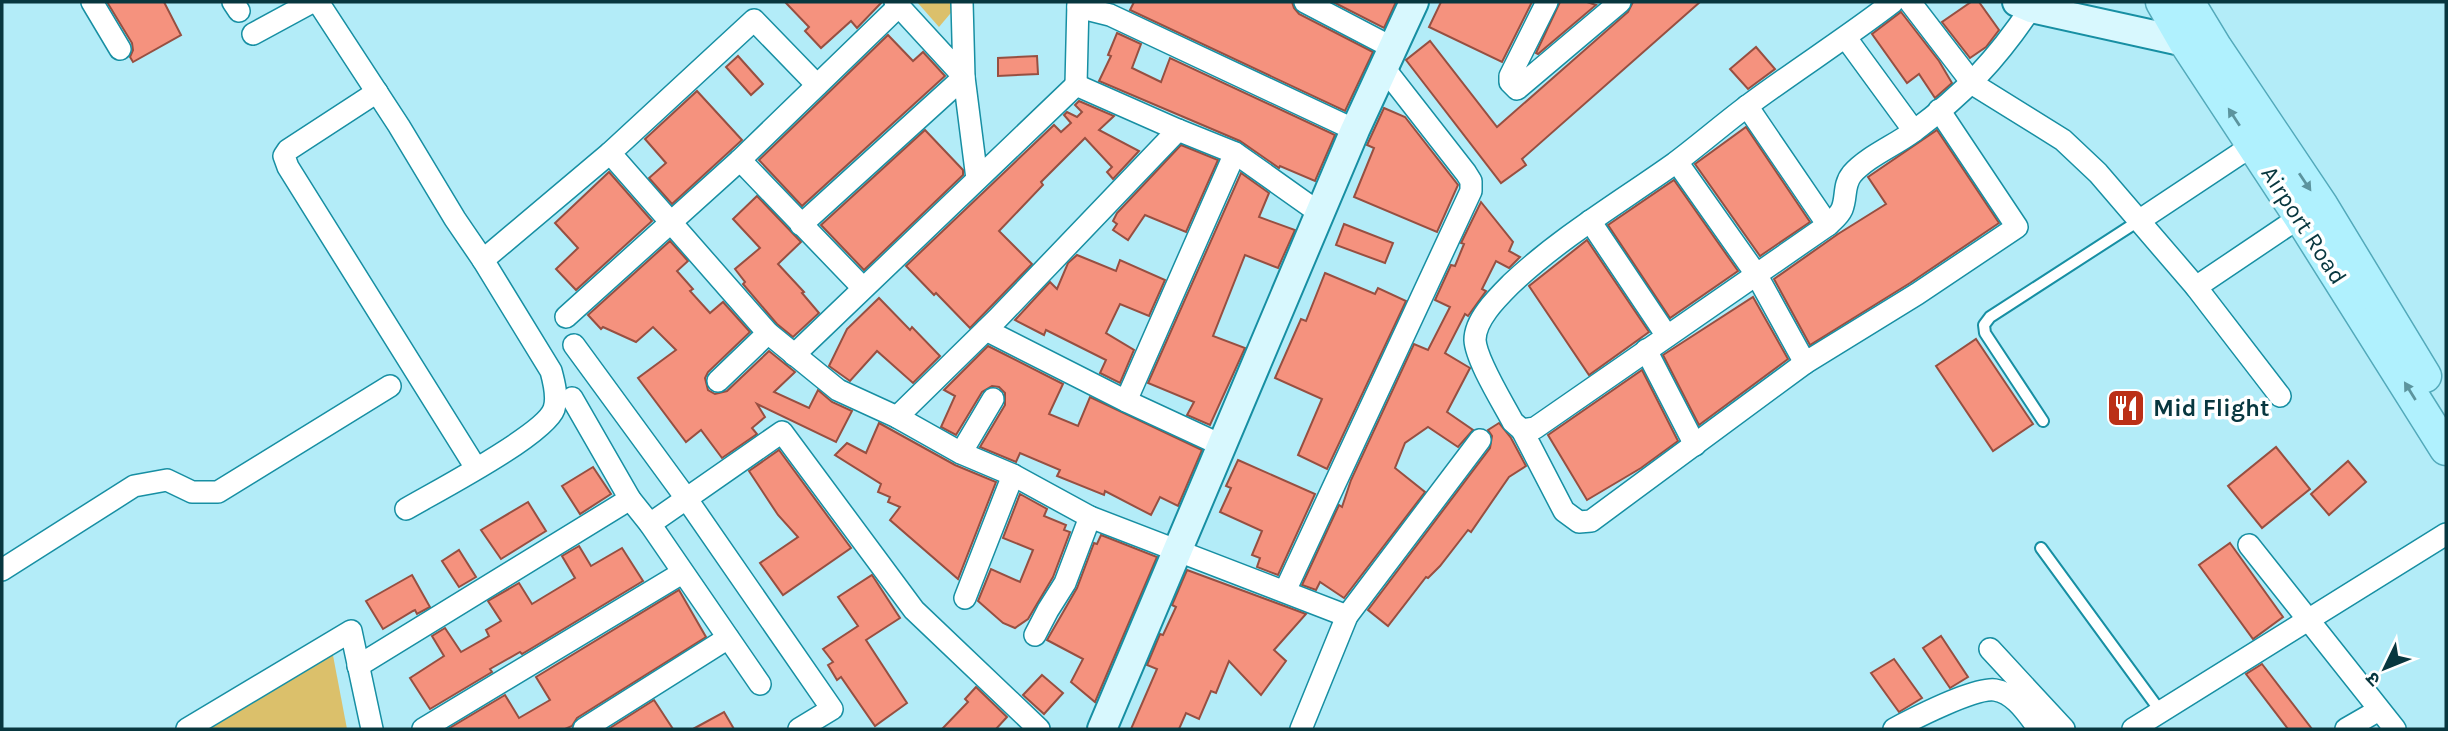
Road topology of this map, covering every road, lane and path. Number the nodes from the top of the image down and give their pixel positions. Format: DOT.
graph roads {
  1 [pos="92,2"];
  2 [pos="312,2"];
  3 [pos="318,2"];
  4 [pos="962,2"];
  5 [pos="1305,2"];
  6 [pos="1415,2"];
  7 [pos="1547,2"];
  8 [pos="1620,2"];
  9 [pos="1893,2"];
  10 [pos="1910,2"];
  11 [pos="2162,2"];
  12 [pos="2188,2"];
  13 [pos="897,4"];
  14 [pos="1078,5"];
  15 [pos="2024,5"];
  16 [pos="1114,8"];
  17 [pos="253,34"];
  18 [pos="1846,38"];
  19 [pos="2185,42"];
  20 [pos="2216,48"];
  21 [pos="120,50"];
  22 [pos="1389,58"];
  23 [pos="964,77"];
  24 [pos="1973,84"];
  25 [pos="817,85"];
  26 [pos="1076,85"];
  27 [pos="377,92"];
  28 [pos="1747,107"];
  29 [pos="1939,110"];
  30 [pos="1178,130"];
  31 [pos="1355,130"];
  32 [pos="1914,131"];
  33 [pos="2253,145"];
  34 [pos="610,153"];
  35 [pos="1235,153"];
  36 [pos="740,160"];
  37 [pos="1677,162"];
  38 [pos="977,179"];
  39 [pos="1321,214"];
  40 [pos="2300,217"];
  41 [pos="2140,220"];
  42 [pos="670,221"];
  43 [pos="1590,221"];
  44 [pos="801,225"];
  45 [pos="1828,226"];
  46 [pos="484,260"];
  47 [pos="1756,274"];
  48 [pos="2196,287"];
  49 [pos="863,289"];
  50 [pos="566,317"];
  51 [pos="986,330"];
  52 [pos="768,333"];
  53 [pos="1667,335"];
  54 [pos="574,345"];
  55 [pos="1646,350"];
  56 [pos="794,355"];
  57 [pos="1805,363"];
  58 [pos="718,381"];
  59 [pos="390,386"];
  60 [pos="2280,396"];
  61 [pos="572,398"];
  62 [pos="993,399"];
  63 [pos="1126,401"];
  64 [pos="2446,410"];
  65 [pos="897,417"];
  66 [pos="2043,421"];
  67 [pos="1522,430"];
  68 [pos="1480,440"];
  69 [pos="1221,445"];
  70 [pos="1695,445"];
  71 [pos="2446,449"];
  72 [pos="961,453"];
  73 [pos="476,468"];
  74 [pos="1013,475"];
  75 [pos="686,498"];
  76 [pos="630,499"];
  77 [pos="407,509"];
  78 [pos="1090,517"];
  79 [pos="650,524"];
  80 [pos="2446,534"];
  81 [pos="2249,545"];
  82 [pos="1177,548"];
  83 [pos="2041,548"];
  84 [pos="2,570"];
  85 [pos="682,573"];
  86 [pos="1285,591"];
  87 [pos="965,598"];
  88 [pos="1347,616"];
  89 [pos="2307,619"];
  90 [pos="1035,635"];
  91 [pos="729,638"];
  92 [pos="1990,649"];
  93 [pos="358,666"];
  94 [pos="760,684"];
  95 [pos="2379,710"];
  96 [pos="2161,712"];
  97 [pos="197,727"];
  98 [pos="372,729"];
  99 [pos="423,729"];
  100 [pos="584,729"];
  101 [pos="799,729"];
  102 [pos="1039,729"];
  103 [pos="1102,729"];
  104 [pos="1301,729"];
  105 [pos="1894,729"];
  106 [pos="2039,729"];
  107 [pos="2064,729"];
  108 [pos="2133,729"];
  109 [pos="2346,729"];
  110 [pos="2395,729"];
  1 -- 21 [label="street"];
  2 -- 17 [label="street"];
  3 -- 27 [label="street"];
  4 -- 23 [label="street"];
  5 -- 22 [label="street"];
  6 -- 22 [label="street"];
  7 -- 8 [label="street"];
  9 -- 18 [label="street"];
  10 -- 24 [label="street"];
  11 -- 19 [label="main road, Airport Road"];
  12 -- 20 [label="main road, Airport Road"];
  13 -- 23 [label="street"];
  13 -- 25 [label="street"];
  14 -- 16 [label="street"];
  14 -- 26 [label="street"];
  15 -- 19 [label="street"];
  15 -- 24 [label="street"];
  16 -- 31 [label="street"];
  18 -- 28 [label="street"];
  18 -- 32 [label="street"];
  19 -- 20 [label="street"];
  33 -- 19 [label="main road, Airport Road, one-way"];
  20 -- 64 [label="main road, Airport Road, one-way"];
  22 -- 31 [label="street"];
  22 -- 86 [label="street"];
  23 -- 38 [label="street"];
  23 -- 44 [label="street"];
  24 -- 29 [label="street"];
  24 -- 41 [label="street"];
  25 -- 34 [label="street"];
  25 -- 36 [label="street"];
  26 -- 30 [label="street"];
  26 -- 38 [label="street"];
  27 -- 46 [label="street"];
  27 -- 73 [label="street"];
  28 -- 37 [label="street"];
  28 -- 45 [label="street"];
  29 -- 32 [label="street"];
  29 -- 57 [label="street"];
  30 -- 35 [label="street"];
  30 -- 51 [label="street"];
  31 -- 39 [label="street"];
  32 -- 45 [label="street"];
  33 -- 40 [label="main road, Airport Road"];
  33 -- 41 [label="street"];
  34 -- 42 [label="street"];
  34 -- 46 [label="street"];
  35 -- 39 [label="street"];
  35 -- 63 [label="street"];
  36 -- 42 [label="street"];
  36 -- 44 [label="street"];
  37 -- 43 [label="street"];
  37 -- 47 [label="street"];
  38 -- 49 [label="street"];
  39 -- 69 [label="street"];
  40 -- 48 [label="street"];
  71 -- 40 [label="main road, Airport Road, one-way"];
  41 -- 48 [label="street"];
  41 -- 66 [label="lane"];
  42 -- 50 [label="street"];
  42 -- 52 [label="street"];
  43 -- 53 [label="street"];
  43 -- 67 [label="street"];
  44 -- 49 [label="street"];
  45 -- 47 [label="street"];
  46 -- 73 [label="street"];
  47 -- 53 [label="street"];
  47 -- 57 [label="street"];
  48 -- 60 [label="street"];
  49 -- 56 [label="street"];
  51 -- 63 [label="street"];
  51 -- 65 [label="street"];
  52 -- 56 [label="street"];
  52 -- 58 [label="street"];
  53 -- 55 [label="street"];
  54 -- 75 [label="street"];
  55 -- 67 [label="street"];
  55 -- 70 [label="street"];
  56 -- 65 [label="street"];
  57 -- 70 [label="street"];
  59 -- 84 [label="street"];
  61 -- 76 [label="street"];
  62 -- 72 [label="street"];
  63 -- 69 [label="street"];
  65 -- 72 [label="street"];
  67 -- 70 [label="street"];
  68 -- 88 [label="street"];
  69 -- 82 [label="street"];
  72 -- 74 [label="street"];
  73 -- 77 [label="street"];
  74 -- 78 [label="street"];
  74 -- 87 [label="street"];
  75 -- 79 [label="street"];
  75 -- 101 [label="street"];
  75 -- 102 [label="street"];
  76 -- 79 [label="street"];
  76 -- 93 [label="street"];
  78 -- 82 [label="street"];
  78 -- 90 [label="street"];
  79 -- 85 [label="street"];
  80 -- 89 [label="street"];
  81 -- 89 [label="street"];
  82 -- 86 [label="street"];
  82 -- 103 [label="street"];
  83 -- 96 [label="lane"];
  85 -- 91 [label="street"];
  85 -- 99 [label="street"];
  86 -- 88 [label="street"];
  88 -- 104 [label="street"];
  89 -- 95 [label="street"];
  89 -- 96 [label="street"];
  91 -- 94 [label="street"];
  91 -- 100 [label="street"];
  92 -- 107 [label="street"];
  93 -- 97 [label="street"];
  93 -- 98 [label="street"];
  95 -- 109 [label="street"];
  95 -- 110 [label="street"];
  96 -- 108 [label="street"];
  105 -- 106 [label="street"];
}
